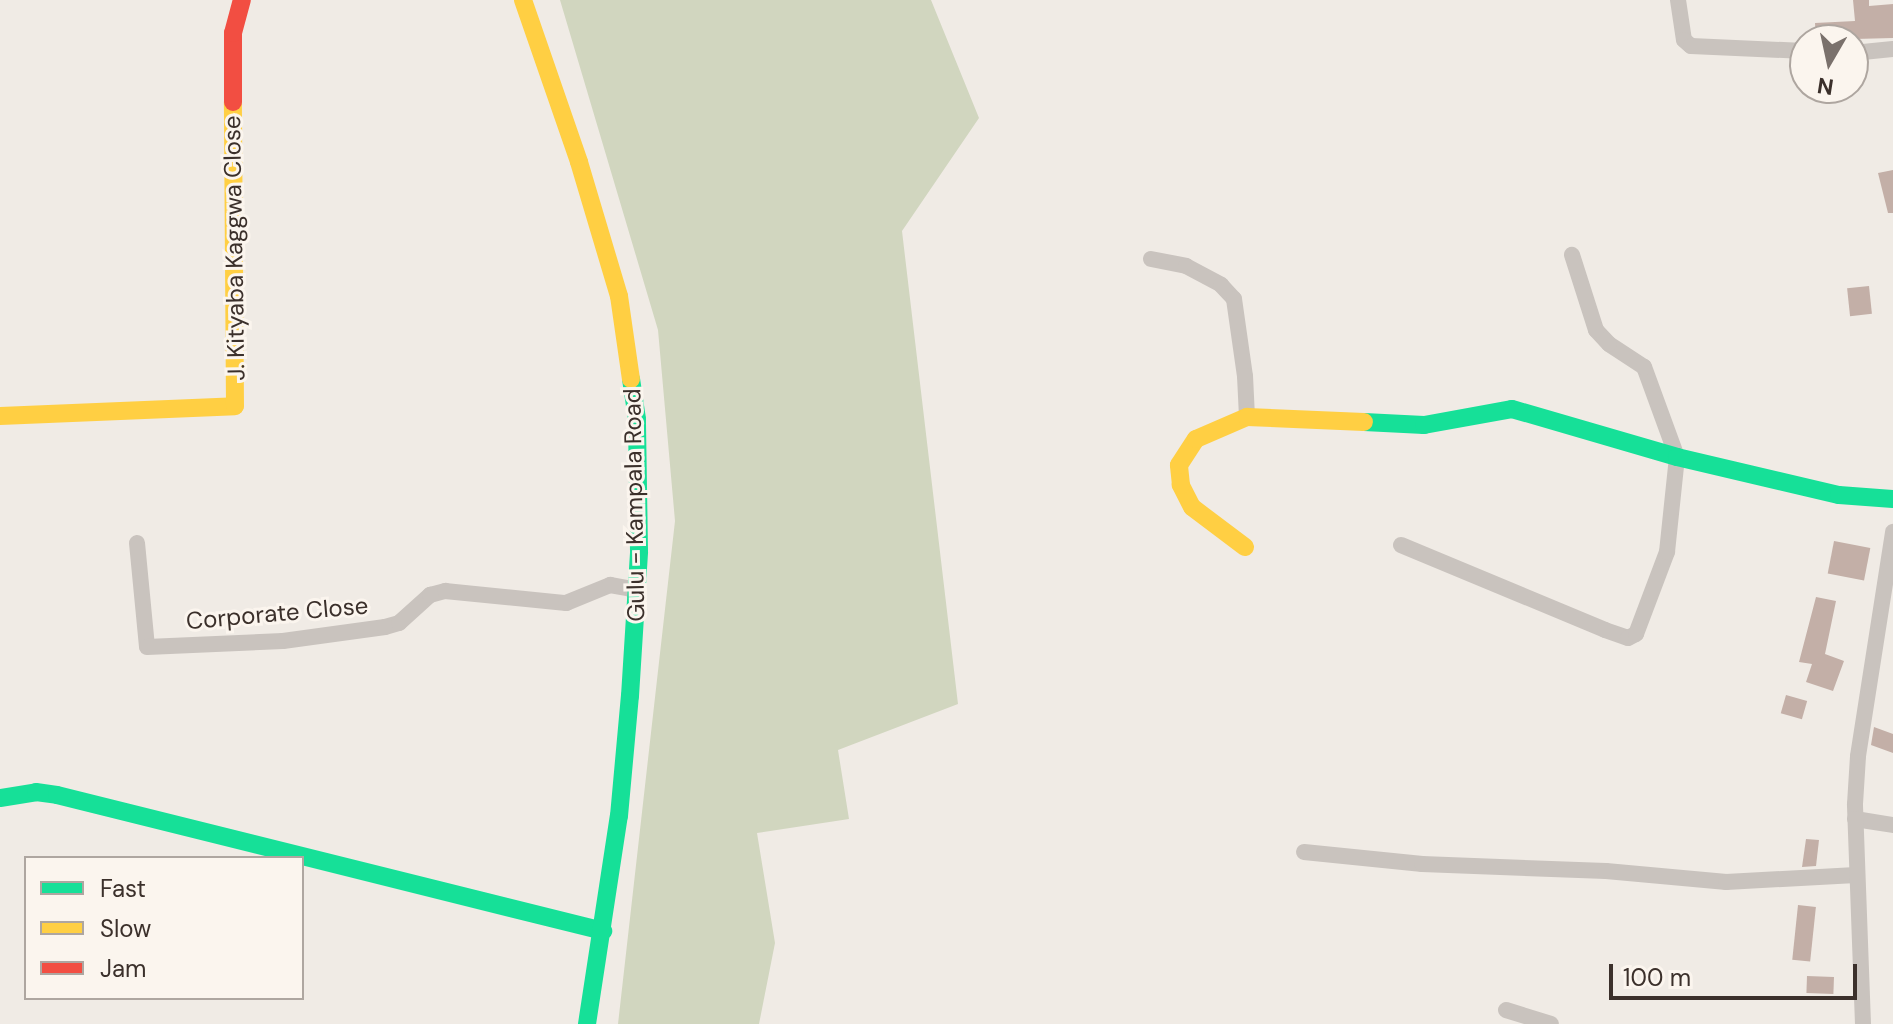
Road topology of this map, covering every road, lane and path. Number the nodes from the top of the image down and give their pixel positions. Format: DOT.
graph roads {
  1 [pos="242,0"];
  2 [pos="523,0"];
  3 [pos="1678,0"];
  4 [pos="1893,49"];
  5 [pos="1789,50"];
  6 [pos="1869,51"];
  7 [pos="1572,255"];
  8 [pos="1151,259"];
  9 [pos="0,416"];
  10 [pos="1247,417"];
  11 [pos="1677,457"];
  12 [pos="1893,499"];
  13 [pos="1893,532"];
  14 [pos="137,543"];
  15 [pos="1401,545"];
  16 [pos="1245,547"];
  17 [pos="637,599"];
  18 [pos="0,798"];
  19 [pos="1855,819"];
  20 [pos="1893,825"];
  21 [pos="1304,852"];
  22 [pos="302,856"];
  23 [pos="304,857"];
  24 [pos="1856,875"];
  25 [pos="603,931"];
  26 [pos="1506,1010"];
  27 [pos="587,1024"];
  28 [pos="1551,1024"];
  29 [pos="1863,1024"];
  1 -- 9 [label="street, J. Kityaba Kaggwa Close"];
  2 -- 17 [label="street, Gulu - Kampala Road"];
  3 -- 5 [label="street"];
  4 -- 6 [label="street"];
  7 -- 11 [label="street"];
  8 -- 10 [label="street"];
  10 -- 11 [label="street"];
  10 -- 16 [label="street"];
  11 -- 12 [label="street"];
  11 -- 15 [label="street"];
  13 -- 19 [label="street"];
  14 -- 17 [label="street, Corporate Close"];
  17 -- 25 [label="street, Gulu - Kampala Road"];
  18 -- 22 [label="street"];
  19 -- 20 [label="street"];
  19 -- 24 [label="street"];
  21 -- 24 [label="street"];
  23 -- 25 [label="street"];
  24 -- 29 [label="street"];
  25 -- 27 [label="street, Gulu - Kampala Road"];
  26 -- 28 [label="street"];
}
